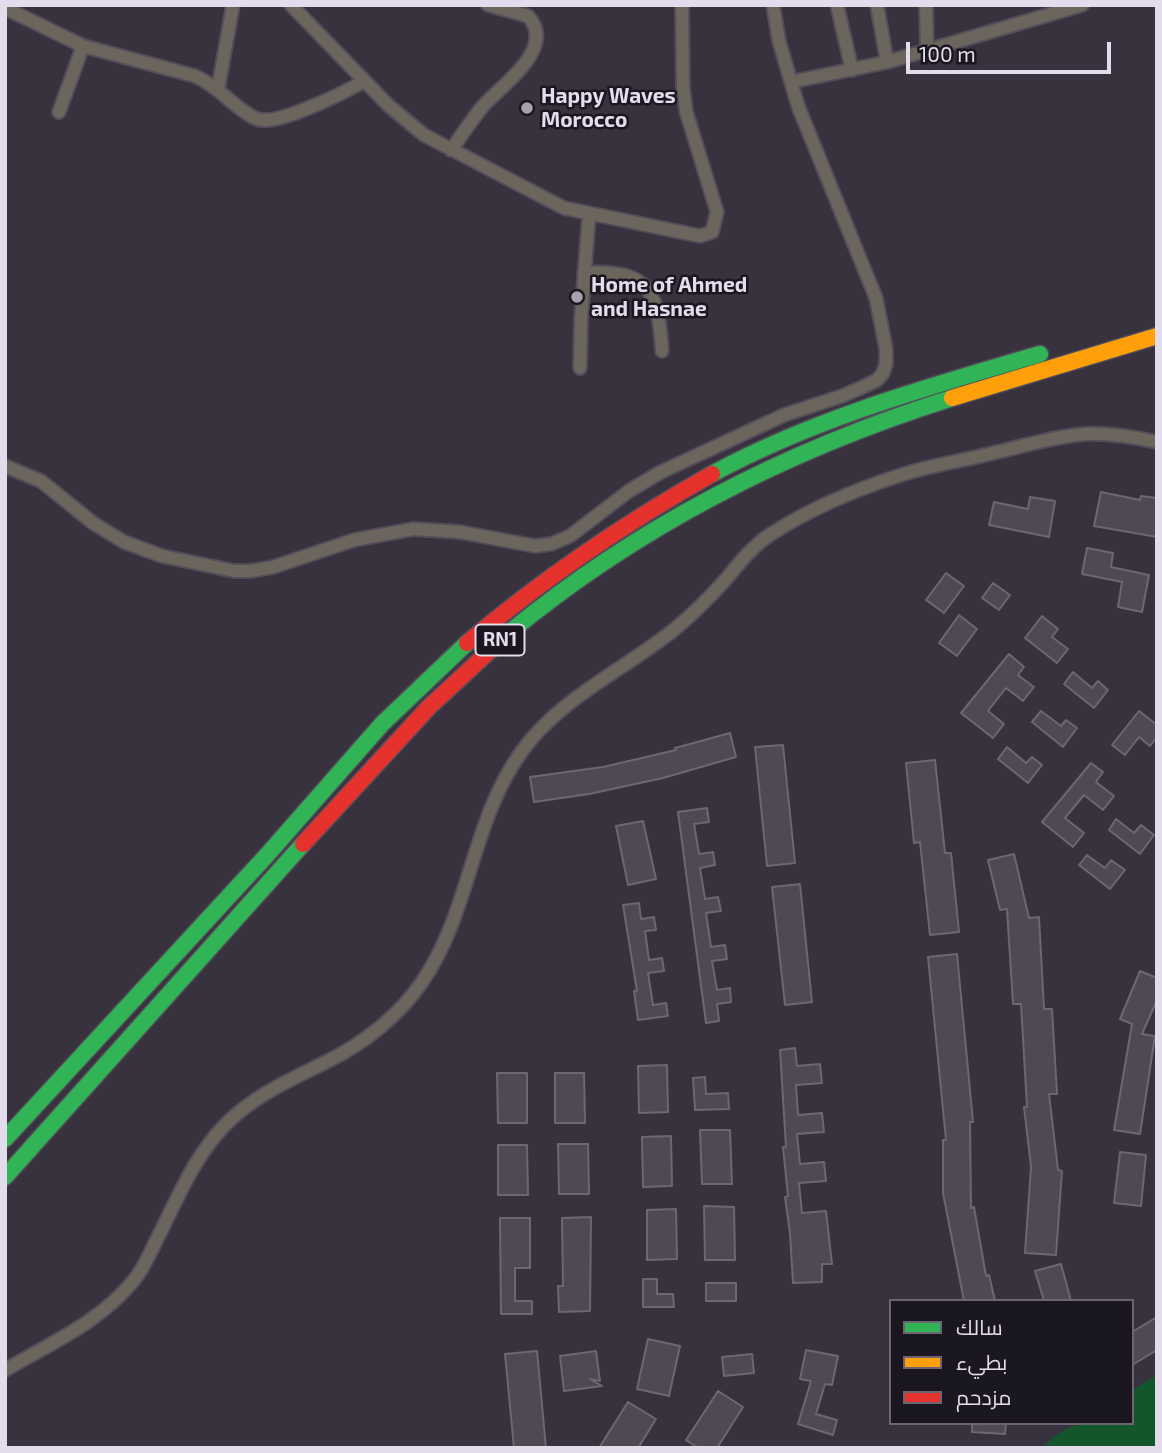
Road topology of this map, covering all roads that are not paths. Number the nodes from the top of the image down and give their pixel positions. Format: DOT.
graph roads {
  1 [pos="233,5"];
  2 [pos="291,5"];
  3 [pos="488,5"];
  4 [pos="682,5"];
  5 [pos="773,5"];
  6 [pos="837,5"];
  7 [pos="877,5"];
  8 [pos="926,5"];
  9 [pos="1082,5"];
  10 [pos="5,8"];
  11 [pos="1067,8"];
  12 [pos="83,46"];
  13 [pos="928,50"];
  14 [pos="887,62"];
  15 [pos="852,70"];
  16 [pos="364,81"];
  17 [pos="791,82"];
  18 [pos="218,89"];
  19 [pos="59,112"];
  20 [pos="451,149"];
  21 [pos="589,215"];
  22 [pos="584,272"];
  23 [pos="1157,336"];
  24 [pos="1060,348"];
  25 [pos="662,351"];
  26 [pos="580,368"];
  27 [pos="1157,442"];
  28 [pos="5,466"];
  29 [pos="5,1139"];
  30 [pos="5,1177"];
  31 [pos="5,1370"];
  1 -- 18 [label="street"];
  2 -- 16 [label="street"];
  3 -- 20 [label="street"];
  4 -- 21 [label="street"];
  5 -- 17 [label="street"];
  6 -- 15 [label="street"];
  7 -- 14 [label="street"];
  8 -- 13 [label="street"];
  9 -- 11 [label="street"];
  10 -- 12 [label="street"];
  11 -- 13 [label="street"];
  12 -- 18 [label="street"];
  12 -- 19 [label="street"];
  13 -- 14 [label="street"];
  14 -- 15 [label="street"];
  15 -- 17 [label="street"];
  16 -- 18 [label="street"];
  16 -- 20 [label="street"];
  17 -- 28 [label="street"];
  20 -- 21 [label="street"];
  21 -- 22 [label="street"];
  22 -- 25 [label="street"];
  22 -- 26 [label="street"];
  23 -- 30 [label="highway, RN1"];
  24 -- 29 [label="highway, RN1"];
  27 -- 31 [label="street"];
}
